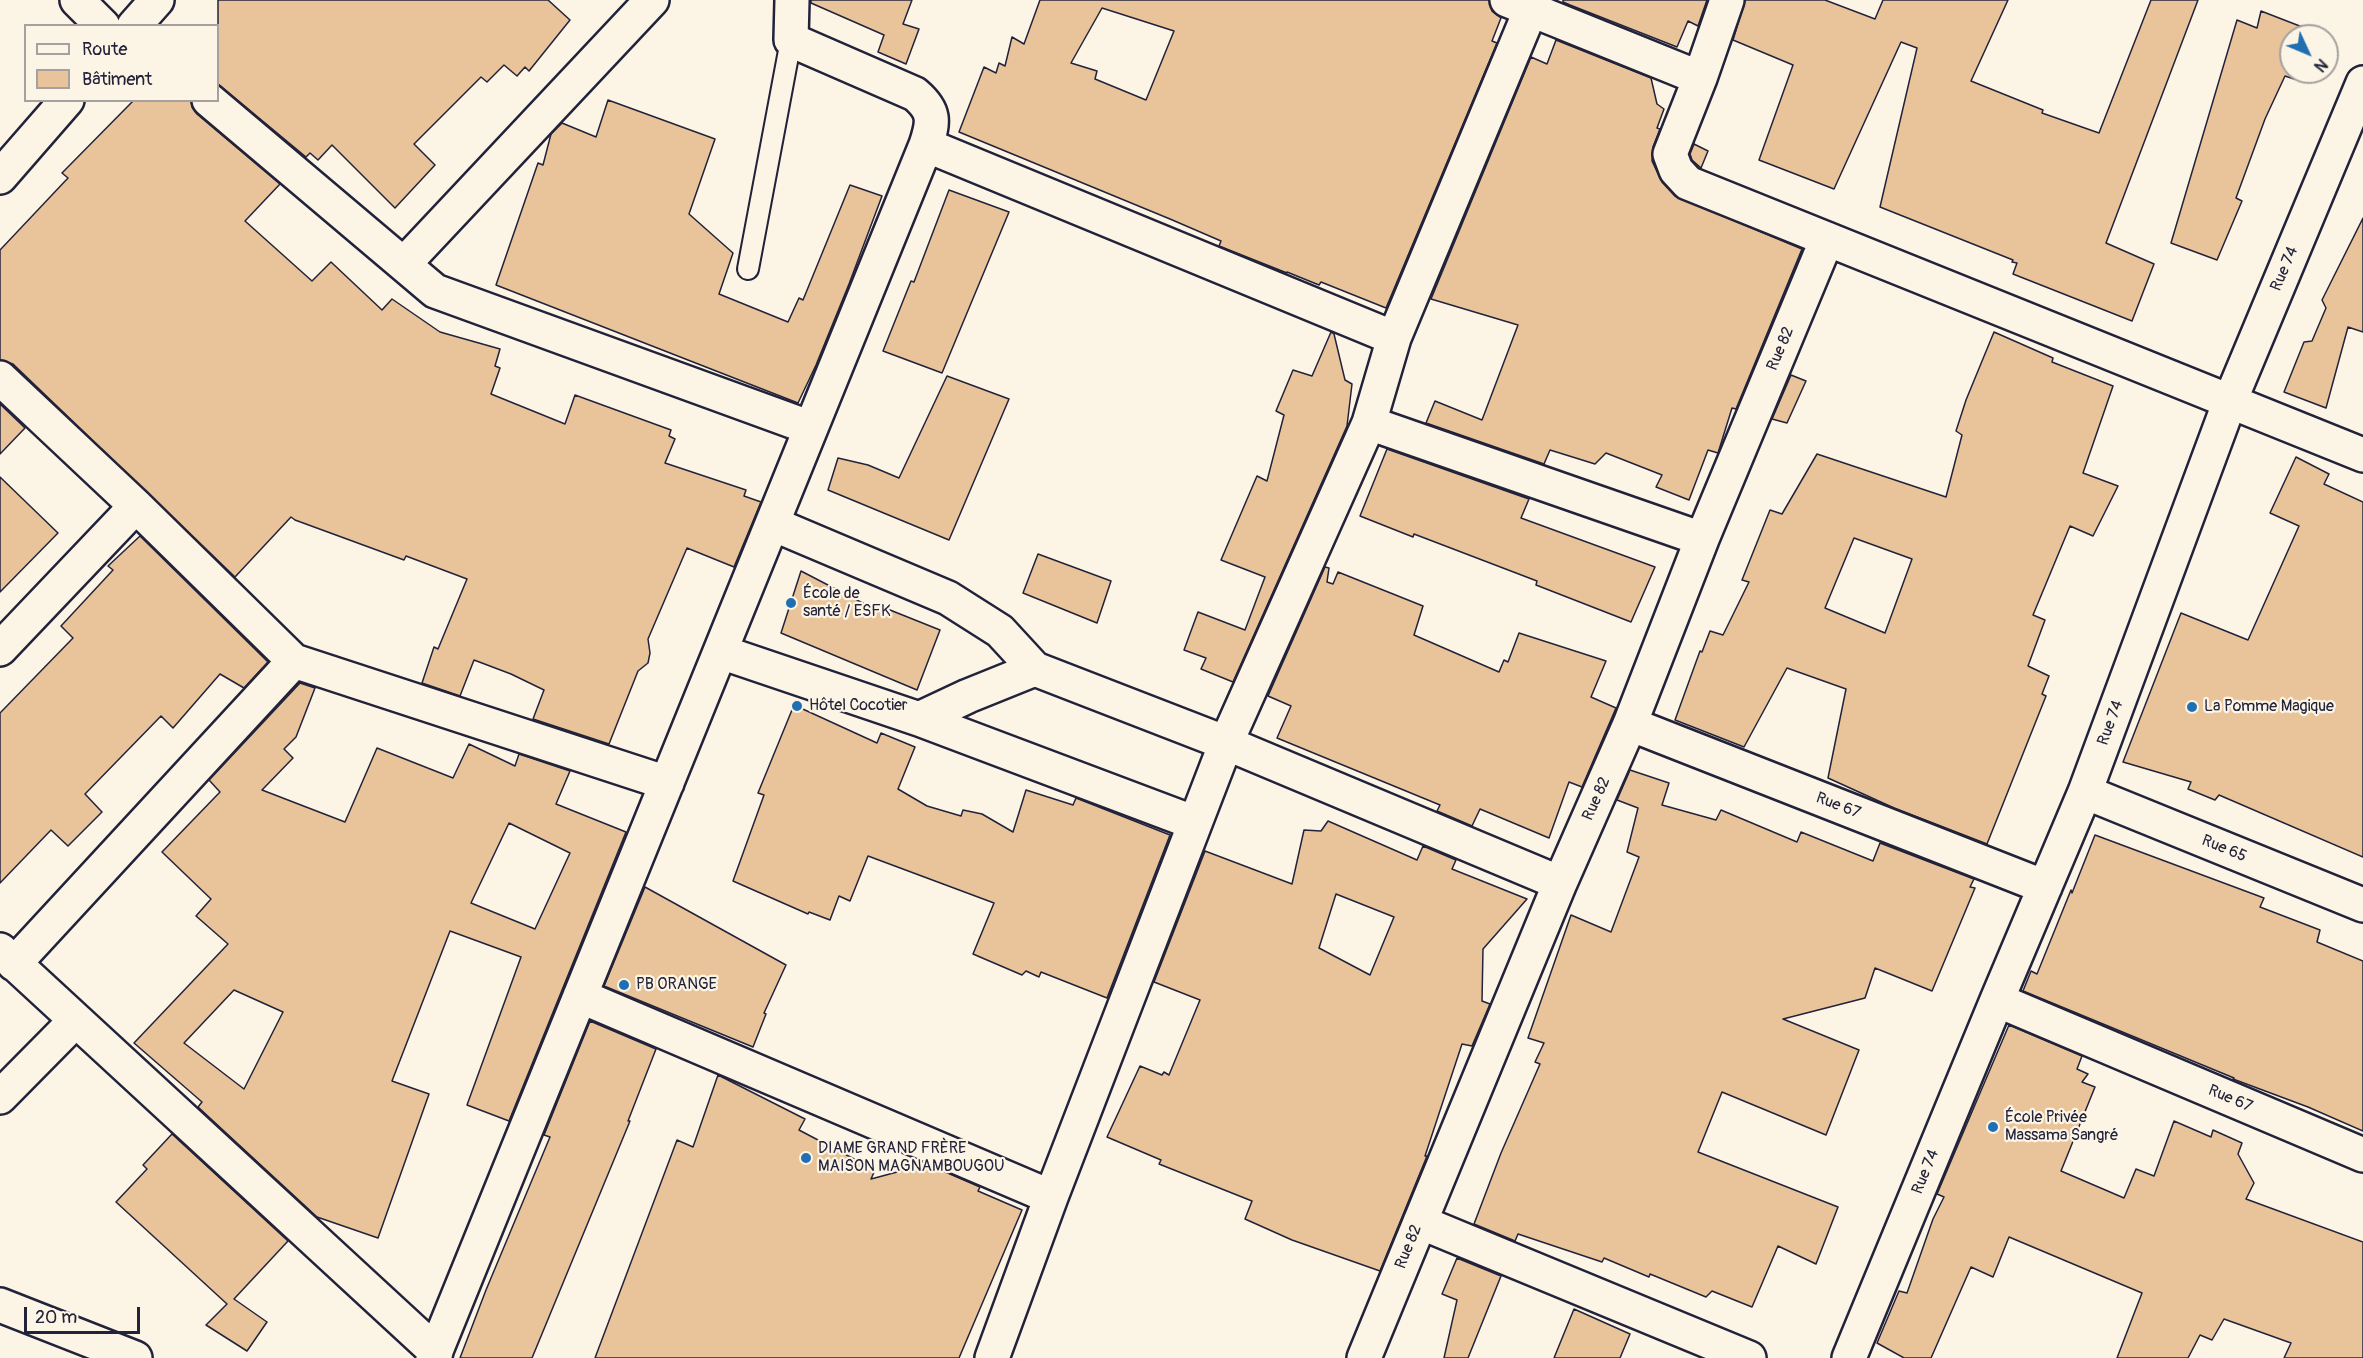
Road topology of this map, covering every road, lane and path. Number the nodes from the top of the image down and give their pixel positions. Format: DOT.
graph roads {
  1 [pos="77,0"];
  2 [pos="157,0"];
  3 [pos="792,0"];
  4 [pos="1727,0"];
  5 [pos="645,2"];
  6 [pos="1519,5"];
  7 [pos="101,24"];
  8 [pos="136,24"];
  9 [pos="791,40"];
  10 [pos="1700,78"];
  11 [pos="2363,83"];
  12 [pos="65,102"];
  13 [pos="211,102"];
  14 [pos="926,145"];
  15 [pos="0,177"];
  16 [pos="1827,239"];
  17 [pos="405,264"];
  18 [pos="748,269"];
  19 [pos="1394,338"];
  20 [pos="0,378"];
  21 [pos="2230,401"];
  22 [pos="1369,423"];
  23 [pos="811,428"];
  24 [pos="2363,455"];
  25 [pos="136,506"];
  26 [pos="773,524"];
  27 [pos="1702,539"];
  28 [pos="0,649"];
  29 [pos="721,652"];
  30 [pos="294,661"];
  31 [pos="1035,669"];
  32 [pos="919,719"];
  33 [pos="1630,724"];
  34 [pos="1226,743"];
  35 [pos="668,783"];
  36 [pos="2085,792"];
  37 [pos="1195,823"];
  38 [pos="1560,882"];
  39 [pos="2045,887"];
  40 [pos="2363,905"];
  41 [pos="7,957"];
  42 [pos="580,996"];
  43 [pos="1997,1000"];
  44 [pos="75,1021"];
  45 [pos="0,1097"];
  46 [pos="2363,1155"];
  47 [pos="1051,1197"];
  48 [pos="1419,1222"];
  49 [pos="0,1305"];
  50 [pos="434,1355"];
  51 [pos="135,1358"];
  52 [pos="992,1358"];
  53 [pos="1364,1358"];
  54 [pos="1749,1358"];
  55 [pos="1849,1358"];
  1 -- 7 [label="street"];
  2 -- 8 [label="street"];
  3 -- 9 [label="street"];
  4 -- 10 [label="street"];
  5 -- 17 [label="street"];
  6 -- 10 [label="street"];
  6 -- 19 [label="street"];
  9 -- 14 [label="street"];
  9 -- 18 [label="lane"];
  10 -- 16 [label="street"];
  11 -- 21 [label="street, Rue 74"];
  12 -- 15 [label="street"];
  13 -- 17 [label="street"];
  14 -- 19 [label="street"];
  14 -- 23 [label="street"];
  16 -- 21 [label="street"];
  16 -- 27 [label="street, Rue 82"];
  17 -- 23 [label="street"];
  19 -- 22 [label="street"];
  20 -- 25 [label="street"];
  21 -- 24 [label="street"];
  21 -- 36 [label="street, Rue 74"];
  22 -- 27 [label="street"];
  22 -- 34 [label="street"];
  23 -- 26 [label="street"];
  25 -- 28 [label="street"];
  25 -- 30 [label="street"];
  26 -- 29 [label="street"];
  26 -- 31 [label="street"];
  27 -- 33 [label="street, Rue 82"];
  29 -- 32 [label="street"];
  29 -- 35 [label="street"];
  30 -- 35 [label="street"];
  30 -- 41 [label="street"];
  31 -- 32 [label="street"];
  31 -- 34 [label="street"];
  32 -- 37 [label="street"];
  33 -- 38 [label="street, Rue 82"];
  33 -- 39 [label="street, Rue 67"];
  34 -- 37 [label="street"];
  34 -- 38 [label="street"];
  35 -- 42 [label="street"];
  36 -- 39 [label="street, Rue 74"];
  36 -- 40 [label="street, Rue 65"];
  37 -- 47 [label="street"];
  38 -- 48 [label="street, Rue 82"];
  39 -- 43 [label="street, Rue 74"];
  41 -- 44 [label="street"];
  42 -- 47 [label="street"];
  42 -- 50 [label="street"];
  43 -- 46 [label="street, Rue 67"];
  43 -- 55 [label="street, Rue 74"];
  44 -- 45 [label="street"];
  44 -- 50 [label="street"];
  47 -- 52 [label="street"];
  48 -- 53 [label="street, Rue 82"];
  48 -- 54 [label="street"];
  49 -- 51 [label="street"];
}
